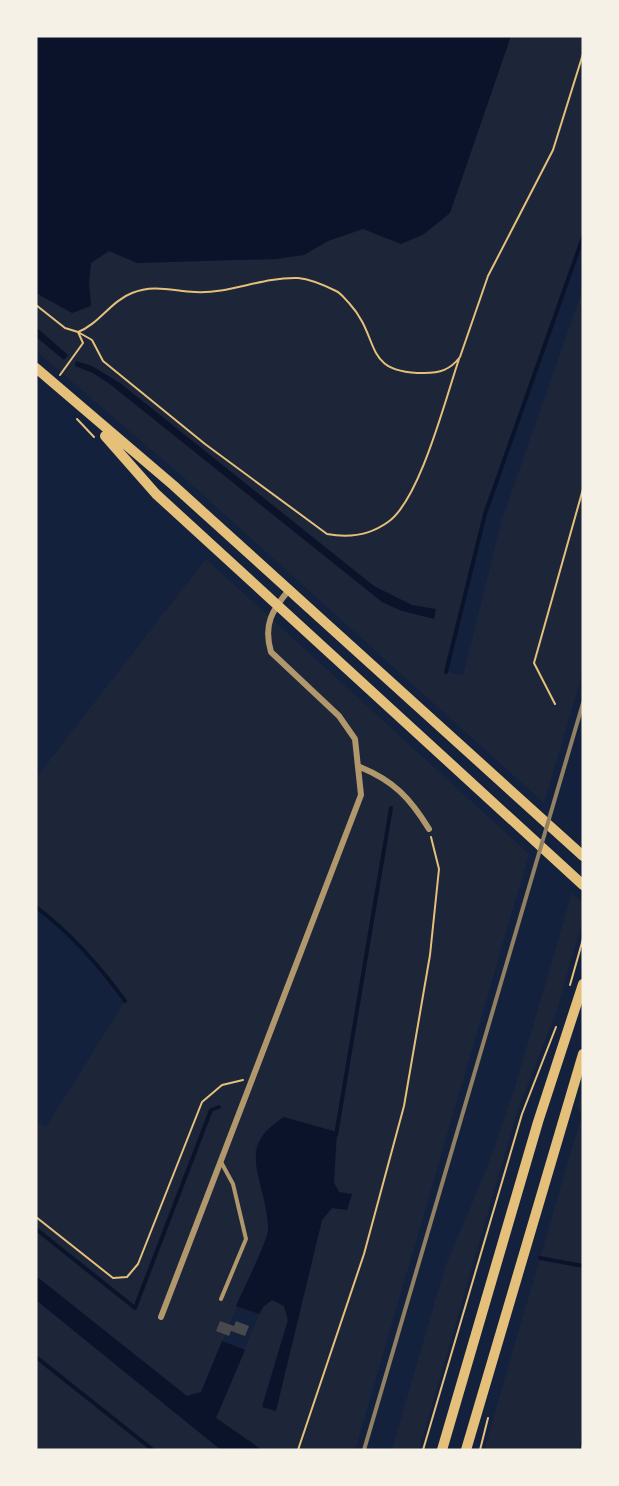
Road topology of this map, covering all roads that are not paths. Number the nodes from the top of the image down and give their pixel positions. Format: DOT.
graph roads {
  1 [pos="36,368"];
  2 [pos="79,407"];
  3 [pos="289,590"];
  4 [pos="276,606"];
  5 [pos="360,767"];
  6 [pos="429,829"];
  7 [pos="583,856"];
  8 [pos="583,885"];
  9 [pos="583,984"];
  10 [pos="583,1054"];
  11 [pos="221,1162"];
  12 [pos="221,1299"];
  13 [pos="161,1317"];
  14 [pos="442,1450"];
  15 [pos="466,1450"];
  1 -- 2 [label="main road"];
  2 -- 3 [label="main road"];
  2 -- 4 [label="main road"];
  3 -- 4 [label="street"];
  3 -- 7 [label="main road"];
  4 -- 5 [label="street"];
  4 -- 8 [label="main road"];
  5 -- 6 [label="street"];
  5 -- 11 [label="street"];
  9 -- 14 [label="main road"];
  10 -- 15 [label="main road"];
  11 -- 12 [label="lane"];
  11 -- 13 [label="street"];
}
